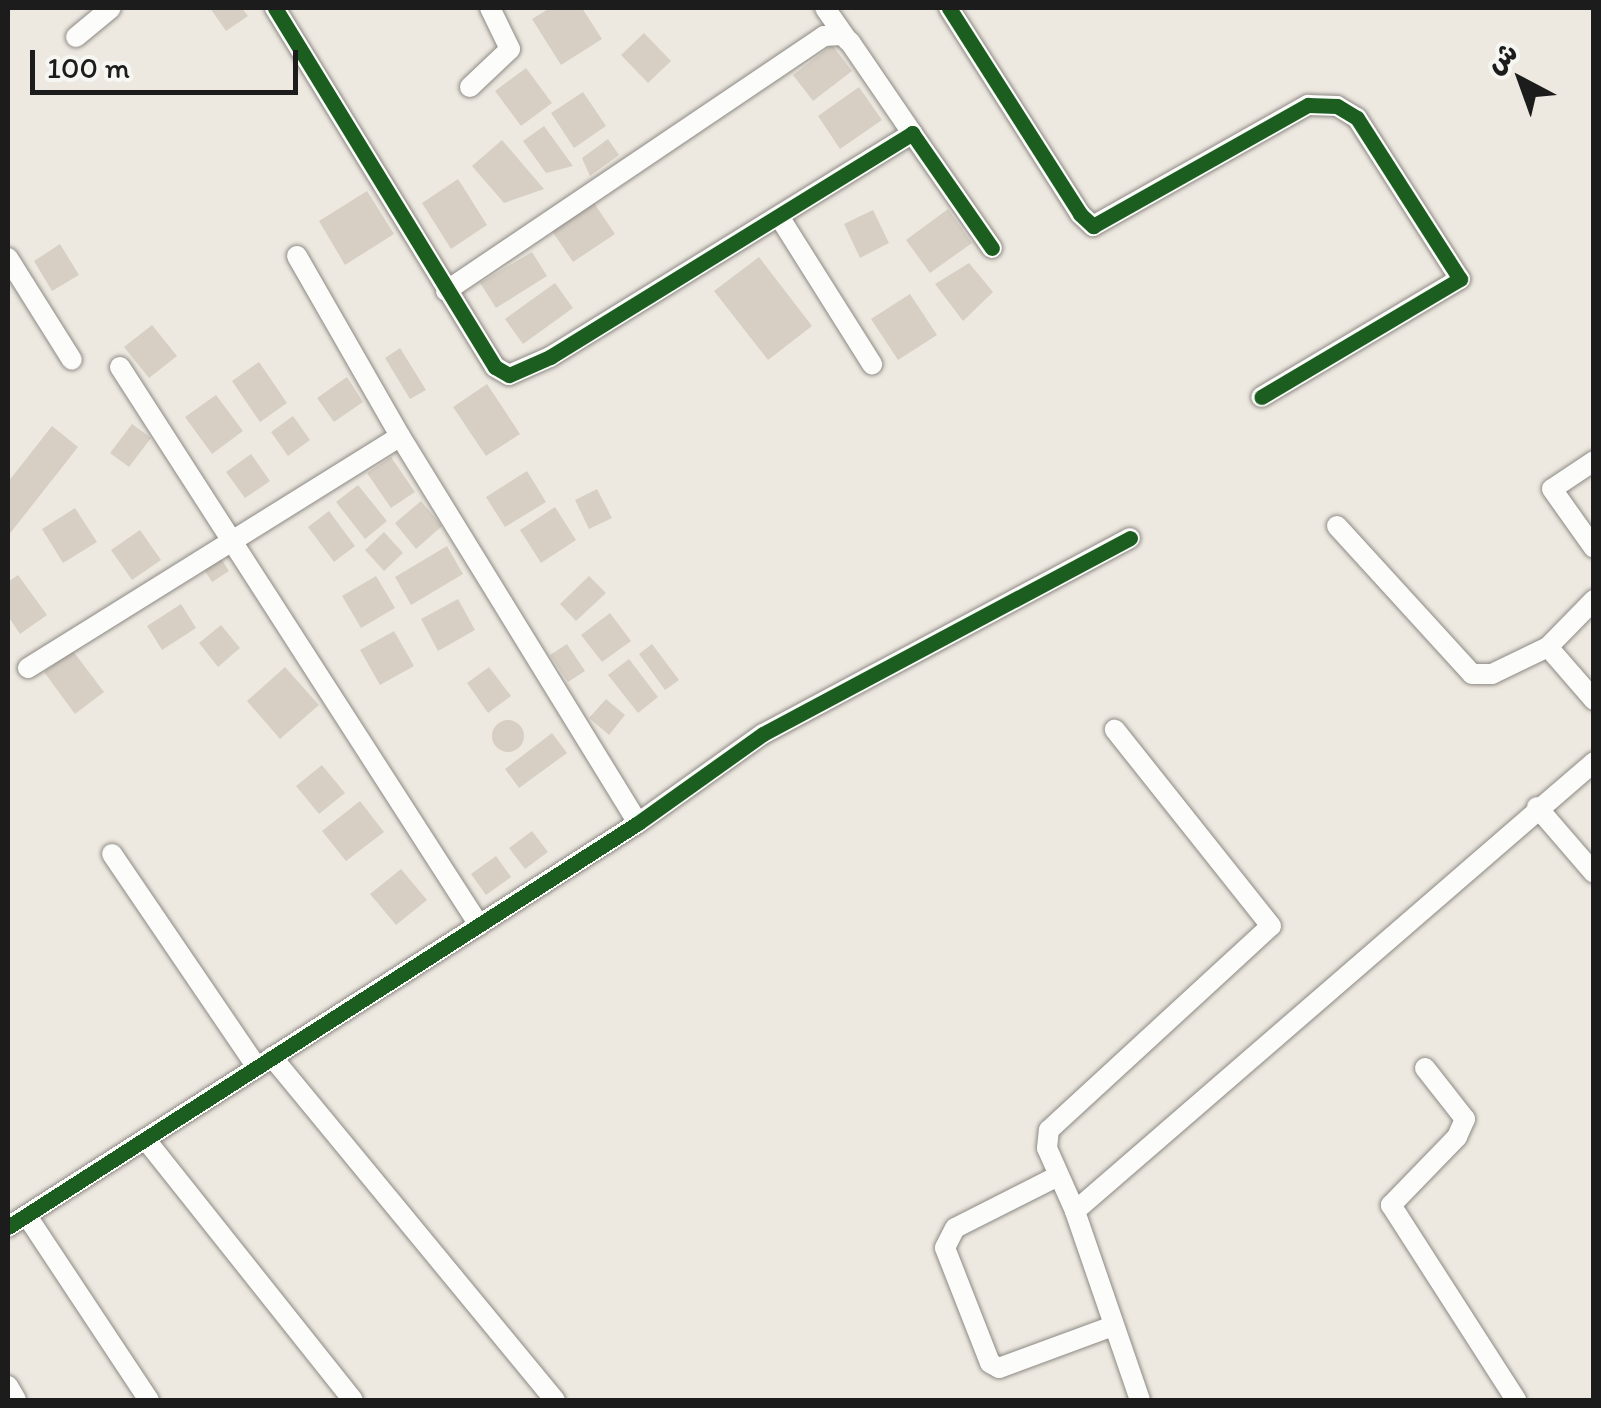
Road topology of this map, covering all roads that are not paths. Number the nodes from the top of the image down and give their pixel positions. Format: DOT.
graph roads {
  1 [pos="111,8"];
  2 [pos="275,8"];
  3 [pos="490,8"];
  4 [pos="825,8"];
  5 [pos="949,8"];
  6 [pos="76,37"];
  7 [pos="850,42"];
  8 [pos="470,88"];
  9 [pos="912,133"];
  10 [pos="780,218"];
  11 [pos="992,248"];
  12 [pos="296,256"];
  13 [pos="8,258"];
  14 [pos="446,291"];
  15 [pos="72,360"];
  16 [pos="872,364"];
  17 [pos="120,366"];
  18 [pos="1261,397"];
  19 [pos="400,436"];
  20 [pos="1594,461"];
  21 [pos="1338,526"];
  22 [pos="1130,538"];
  23 [pos="233,542"];
  24 [pos="1594,548"];
  25 [pos="1594,600"];
  26 [pos="1548,646"];
  27 [pos="28,668"];
  28 [pos="1594,700"];
  29 [pos="1115,730"];
  30 [pos="1594,762"];
  31 [pos="1537,807"];
  32 [pos="638,823"];
  33 [pos="112,854"];
  34 [pos="1594,873"];
  35 [pos="480,924"];
  36 [pos="264,1062"];
  37 [pos="1425,1068"];
  38 [pos="146,1140"];
  39 [pos="1058,1176"];
  40 [pos="1075,1211"];
  41 [pos="27,1216"];
  42 [pos="8,1227"];
  43 [pos="1114,1326"];
  44 [pos="8,1386"];
  45 [pos="16,1400"];
  46 [pos="149,1400"];
  47 [pos="353,1400"];
  48 [pos="555,1400"];
  49 [pos="1140,1400"];
  50 [pos="1516,1400"];
  1 -- 6 [label="street"];
  2 -- 14 [label="street"];
  3 -- 8 [label="street"];
  4 -- 7 [label="street"];
  5 -- 18 [label="street"];
  7 -- 9 [label="street"];
  7 -- 14 [label="street"];
  9 -- 10 [label="street"];
  9 -- 11 [label="street"];
  10 -- 14 [label="street"];
  10 -- 16 [label="street"];
  12 -- 19 [label="street"];
  13 -- 15 [label="street"];
  17 -- 23 [label="street"];
  19 -- 23 [label="street"];
  19 -- 32 [label="street"];
  20 -- 24 [label="street"];
  21 -- 26 [label="street"];
  22 -- 32 [label="street"];
  23 -- 27 [label="street"];
  23 -- 35 [label="street"];
  25 -- 26 [label="street"];
  26 -- 28 [label="street"];
  29 -- 39 [label="street"];
  30 -- 31 [label="street"];
  31 -- 34 [label="street"];
  31 -- 40 [label="street"];
  32 -- 35 [label="street"];
  33 -- 36 [label="street"];
  35 -- 36 [label="street"];
  36 -- 38 [label="street"];
  36 -- 48 [label="street"];
  37 -- 50 [label="street"];
  38 -- 41 [label="street"];
  38 -- 47 [label="street"];
  39 -- 40 [label="street"];
  39 -- 43 [label="street"];
  40 -- 43 [label="street"];
  41 -- 42 [label="street"];
  41 -- 46 [label="street"];
  43 -- 49 [label="street"];
  44 -- 45 [label="street"];
}
